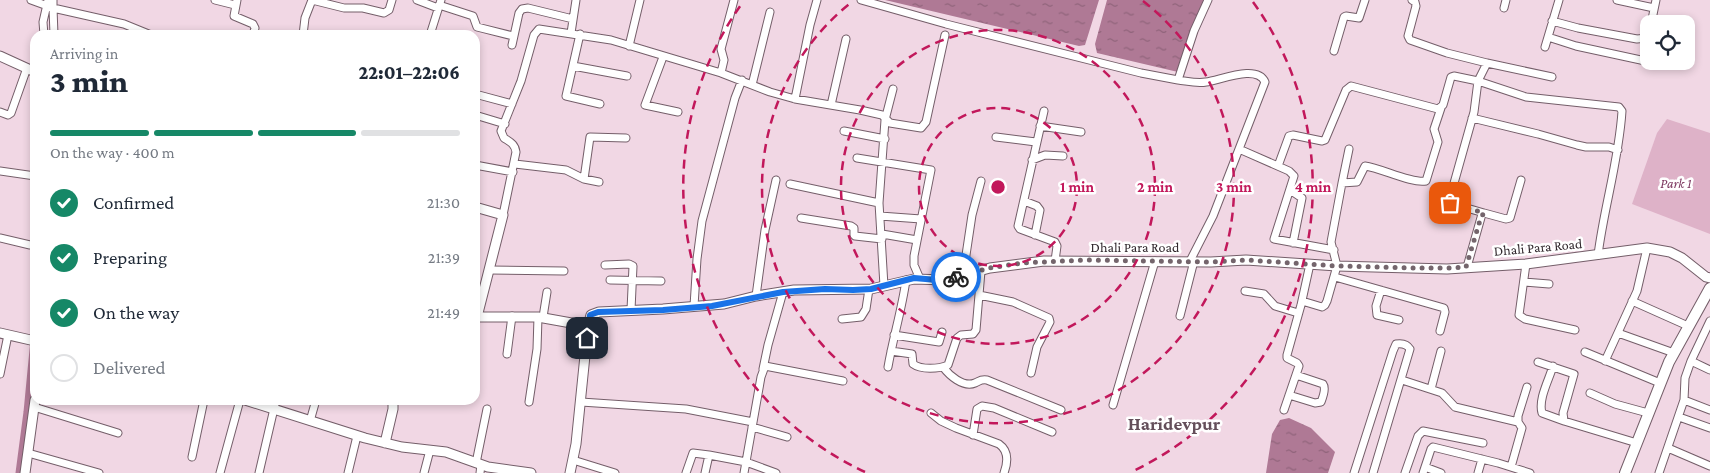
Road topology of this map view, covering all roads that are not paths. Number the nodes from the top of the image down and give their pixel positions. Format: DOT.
graph roads {
  1 [pos="31,0"];
  2 [pos="53,0"];
  3 [pos="214,0"];
  4 [pos="312,0"];
  5 [pos="392,0"];
  6 [pos="417,0"];
  7 [pos="576,0"];
  8 [pos="640,0"];
  9 [pos="734,0"];
  10 [pos="817,0"];
  11 [pos="861,0"];
  12 [pos="1208,0"];
  13 [pos="1365,0"];
  14 [pos="1412,0"];
  15 [pos="1559,0"];
  16 [pos="1617,0"];
  17 [pos="236,3"];
  18 [pos="439,4"];
  19 [pos="1655,4"];
  20 [pos="50,6"];
  21 [pos="770,12"];
  22 [pos="573,19"];
  23 [pos="1552,21"];
  24 [pos="44,30"];
  25 [pos="53,30"];
  26 [pos="139,30"];
  27 [pos="254,30"];
  28 [pos="304,30"];
  29 [pos="431,30"];
  30 [pos="571,33"];
  31 [pos="580,34"];
  32 [pos="945,35"];
  33 [pos="514,36"];
  34 [pos="1548,37"];
  35 [pos="846,39"];
  36 [pos="1640,40"];
  37 [pos="512,45"];
  38 [pos="629,46"];
  39 [pos="1545,47"];
  40 [pos="1334,51"];
  41 [pos="0,56"];
  42 [pos="663,57"];
  43 [pos="1640,60"];
  44 [pos="1487,63"];
  45 [pos="573,66"];
  46 [pos="30,70"];
  47 [pos="30,72"];
  48 [pos="721,73"];
  49 [pos="627,76"];
  50 [pos="1552,77"];
  51 [pos="742,80"];
  52 [pos="1178,80"];
  53 [pos="1478,81"];
  54 [pos="752,84"];
  55 [pos="893,89"];
  56 [pos="480,95"];
  57 [pos="795,99"];
  58 [pos="512,104"];
  59 [pos="600,104"];
  60 [pos="831,105"];
  61 [pos="1441,108"];
  62 [pos="1044,111"];
  63 [pos="0,112"];
  64 [pos="678,112"];
  65 [pos="480,116"];
  66 [pos="1472,118"];
  67 [pos="885,120"];
  68 [pos="505,124"];
  69 [pos="1040,126"];
  70 [pos="844,131"];
  71 [pos="1081,132"];
  72 [pos="996,137"];
  73 [pos="626,138"];
  74 [pos="885,139"];
  75 [pos="1036,142"];
  76 [pos="1239,149"];
  77 [pos="1349,149"];
  78 [pos="1618,150"];
  79 [pos="1063,156"];
  80 [pos="857,158"];
  81 [pos="1032,160"];
  82 [pos="883,162"];
  83 [pos="515,164"];
  84 [pos="480,166"];
  85 [pos="1278,166"];
  86 [pos="0,171"];
  87 [pos="513,172"];
  88 [pos="30,175"];
  89 [pos="584,179"];
  90 [pos="776,180"];
  91 [pos="1521,180"];
  92 [pos="981,181"];
  93 [pos="599,182"];
  94 [pos="1342,183"];
  95 [pos="790,184"];
  96 [pos="1290,190"];
  97 [pos="1024,201"];
  98 [pos="878,203"];
  99 [pos="480,208"];
  100 [pos="1484,213"];
  101 [pos="503,215"];
  102 [pos="880,216"];
  103 [pos="801,218"];
  104 [pos="921,219"];
  105 [pos="1036,235"];
  106 [pos="882,237"];
  107 [pos="0,238"];
  108 [pos="917,240"];
  109 [pos="1293,243"];
  110 [pos="30,245"];
  111 [pos="1647,248"];
  112 [pos="1334,250"];
  113 [pos="1598,255"];
  114 [pos="1055,261"];
  115 [pos="1155,261"];
  116 [pos="1192,261"];
  117 [pos="1310,264"];
  118 [pos="1526,264"];
  119 [pos="605,265"];
  120 [pos="1337,266"];
  121 [pos="1466,267"];
  122 [pos="489,270"];
  123 [pos="564,271"];
  124 [pos="981,271"];
  125 [pos="963,275"];
  126 [pos="1335,277"];
  127 [pos="1710,278"];
  128 [pos="920,279"];
  129 [pos="610,280"];
  130 [pos="633,280"];
  131 [pos="906,280"];
  132 [pos="661,281"];
  133 [pos="1524,282"];
  134 [pos="1549,284"];
  135 [pos="884,286"];
  136 [pos="1710,288"];
  137 [pos="869,289"];
  138 [pos="1381,290"];
  139 [pos="1245,291"];
  140 [pos="548,292"];
  141 [pos="783,292"];
  142 [pos="979,295"];
  143 [pos="756,296"];
  144 [pos="1302,301"];
  145 [pos="1632,301"];
  146 [pos="480,303"];
  147 [pos="694,306"];
  148 [pos="631,310"];
  149 [pos="1298,313"];
  150 [pos="512,316"];
  151 [pos="1180,316"];
  152 [pos="480,317"];
  153 [pos="541,317"];
  154 [pos="842,319"];
  155 [pos="1399,320"];
  156 [pos="1709,325"];
  157 [pos="588,326"];
  158 [pos="1688,326"];
  159 [pos="1440,330"];
  160 [pos="1575,330"];
  161 [pos="942,332"];
  162 [pos="1618,333"];
  163 [pos="4,334"];
  164 [pos="894,335"];
  165 [pos="30,340"];
  166 [pos="890,351"];
  167 [pos="1441,352"];
  168 [pos="1585,352"];
  169 [pos="1674,352"];
  170 [pos="507,354"];
  171 [pos="1605,360"];
  172 [pos="1691,361"];
  173 [pos="1538,362"];
  174 [pos="1553,366"];
  175 [pos="888,367"];
  176 [pos="943,367"];
  177 [pos="763,369"];
  178 [pos="1710,370"];
  179 [pos="0,374"];
  180 [pos="1031,374"];
  181 [pos="1296,375"];
  182 [pos="1402,380"];
  183 [pos="843,381"];
  184 [pos="1660,383"];
  185 [pos="1527,387"];
  186 [pos="1431,389"];
  187 [pos="1590,393"];
  188 [pos="1289,396"];
  189 [pos="1684,400"];
  190 [pos="529,402"];
  191 [pos="580,402"];
  192 [pos="35,405"];
  193 [pos="38,405"];
  194 [pos="203,405"];
  195 [pos="239,405"];
  196 [pos="260,405"];
  197 [pos="275,405"];
  198 [pos="315,405"];
  199 [pos="393,405"];
  200 [pos="1113,405"];
  201 [pos="487,409"];
  202 [pos="274,410"];
  203 [pos="1061,410"];
  204 [pos="1284,410"];
  205 [pos="1710,410"];
  206 [pos="930,413"];
  207 [pos="1648,413"];
  208 [pos="1679,417"];
  209 [pos="310,421"];
  210 [pos="1564,421"];
  211 [pos="1518,422"];
  212 [pos="753,424"];
  213 [pos="1710,428"];
  214 [pos="1052,432"];
  215 [pos="118,433"];
  216 [pos="973,435"];
  217 [pos="357,436"];
  218 [pos="787,437"];
  219 [pos="385,443"];
  220 [pos="1483,443"];
  221 [pos="1637,443"];
  222 [pos="1668,448"];
  223 [pos="430,450"];
  224 [pos="28,453"];
  225 [pos="708,455"];
  226 [pos="192,457"];
  227 [pos="1482,459"];
  228 [pos="573,460"];
  229 [pos="746,462"];
  230 [pos="1707,465"];
  231 [pos="479,467"];
  232 [pos="1508,468"];
  233 [pos="71,470"];
  234 [pos="1424,470"];
  235 [pos="1628,472"];
  236 [pos="25,473"];
  237 [pos="99,473"];
  238 [pos="220,473"];
  239 [pos="259,473"];
  240 [pos="348,473"];
  241 [pos="424,473"];
  242 [pos="531,473"];
  243 [pos="570,473"];
  244 [pos="615,473"];
  245 [pos="686,473"];
  246 [pos="705,473"];
  247 [pos="744,473"];
  248 [pos="776,473"];
  249 [pos="1004,473"];
  250 [pos="1354,473"];
  251 [pos="1373,473"];
  252 [pos="1404,473"];
  253 [pos="1441,473"];
  254 [pos="1478,473"];
  255 [pos="1530,473"];
  256 [pos="1658,473"];
  257 [pos="1702,473"];
  1 -- 20 [label="street"];
  2 -- 20 [label="street"];
  3 -- 17 [label="street"];
  4 -- 5 [label="street"];
  4 -- 28 [label="street"];
  6 -- 18 [label="street"];
  7 -- 22 [label="street"];
  8 -- 38 [label="street"];
  9 -- 48 [label="street"];
  10 -- 57 [label="street"];
  11 -- 52 [label="street"];
  12 -- 52 [label="street"];
  13 -- 40 [label="street"];
  14 -- 44 [label="street"];
  15 -- 23 [label="street"];
  16 -- 19 [label="street"];
  17 -- 27 [label="street"];
  18 -- 29 [label="street"];
  18 -- 33 [label="street"];
  20 -- 24 [label="street"];
  20 -- 25 [label="street"];
  20 -- 26 [label="street"];
  21 -- 54 [label="street"];
  22 -- 30 [label="street"];
  22 -- 33 [label="street"];
  23 -- 34 [label="street"];
  23 -- 36 [label="street"];
  30 -- 31 [label="street"];
  30 -- 58 [label="street"];
  31 -- 38 [label="street"];
  31 -- 45 [label="street"];
  32 -- 67 [label="street"];
  33 -- 37 [label="street"];
  34 -- 39 [label="street"];
  34 -- 43 [label="street"];
  35 -- 60 [label="street"];
  38 -- 42 [label="street"];
  41 -- 46 [label="street"];
  42 -- 48 [label="street"];
  42 -- 64 [label="street"];
  44 -- 50 [label="street"];
  44 -- 53 [label="street"];
  45 -- 49 [label="street"];
  45 -- 59 [label="street"];
  47 -- 63 [label="street"];
  48 -- 51 [label="street"];
  51 -- 54 [label="street"];
  51 -- 147 [label="street"];
  52 -- 76 [label="street"];
  53 -- 61 [label="street"];
  53 -- 66 [label="street"];
  53 -- 78 [label="street"];
  54 -- 57 [label="street"];
  55 -- 67 [label="street"];
  56 -- 58 [label="street"];
  57 -- 60 [label="street"];
  58 -- 68 [label="street"];
  60 -- 67 [label="street"];
  61 -- 85 [label="street"];
  61 -- 94 [label="street"];
  62 -- 69 [label="street"];
  65 -- 68 [label="street"];
  66 -- 78 [label="street"];
  66 -- 100 [label="street"];
  67 -- 74 [label="street"];
  68 -- 83 [label="street"];
  69 -- 71 [label="street"];
  69 -- 75 [label="street"];
  70 -- 74 [label="street"];
  72 -- 75 [label="street"];
  73 -- 89 [label="street"];
  74 -- 82 [label="street"];
  75 -- 81 [label="street"];
  76 -- 85 [label="street"];
  76 -- 116 [label="street"];
  77 -- 94 [label="street"];
  78 -- 113 [label="street"];
  79 -- 81 [label="street"];
  80 -- 82 [label="street"];
  81 -- 97 [label="street"];
  82 -- 98 [label="street"];
  82 -- 104 [label="street"];
  83 -- 87 [label="street"];
  83 -- 89 [label="street"];
  84 -- 87 [label="street"];
  85 -- 96 [label="street"];
  86 -- 88 [label="street"];
  87 -- 101 [label="street"];
  89 -- 93 [label="street"];
  90 -- 143 [label="street"];
  91 -- 100 [label="street"];
  92 -- 125 [label="street"];
  94 -- 112 [label="street"];
  95 -- 98 [label="street"];
  96 -- 109 [label="street"];
  96 -- 109 [label="street"];
  97 -- 105 [label="street"];
  97 -- 105 [label="street"];
  98 -- 102 [label="street"];
  99 -- 101 [label="street"];
  100 -- 121 [label="street"];
  101 -- 122 [label="street"];
  102 -- 104 [label="street"];
  102 -- 106 [label="street"];
  103 -- 106 [label="street"];
  104 -- 108 [label="street"];
  105 -- 114 [label="street"];
  106 -- 108 [label="street"];
  106 -- 135 [label="street"];
  107 -- 110 [label="street"];
  108 -- 128 [label="street"];
  109 -- 112 [label="street"];
  111 -- 113 [label="street, Dhali Para Road"];
  111 -- 127 [label="street, Dhali Para Road"];
  111 -- 145 [label="street"];
  112 -- 120 [label="street"];
  113 -- 118 [label="street, Dhali Para Road"];
  114 -- 115 [label="street, Dhali Para Road"];
  114 -- 124 [label="street, Dhali Para Road"];
  115 -- 116 [label="street, Dhali Para Road"];
  115 -- 200 [label="street"];
  116 -- 117 [label="street, Dhali Para Road"];
  116 -- 151 [label="street"];
  117 -- 120 [label="street, Dhali Para Road"];
  117 -- 144 [label="street"];
  118 -- 121 [label="street, Dhali Para Road"];
  118 -- 133 [label="street"];
  119 -- 130 [label="street"];
  120 -- 121 [label="street, Dhali Para Road"];
  120 -- 126 [label="street"];
  122 -- 123 [label="street"];
  122 -- 146 [label="street"];
  124 -- 125 [label="street, Dhali Para Road"];
  124 -- 142 [label="street"];
  125 -- 128 [label="street, Dhali Para Road"];
  126 -- 138 [label="street"];
  126 -- 144 [label="street"];
  128 -- 131 [label="street, Dhali Para Road"];
  129 -- 130 [label="street"];
  130 -- 132 [label="street"];
  130 -- 148 [label="street"];
  131 -- 135 [label="street, Dhali Para Road"];
  131 -- 164 [label="street"];
  133 -- 134 [label="street"];
  133 -- 160 [label="street"];
  135 -- 137 [label="street, Dhali Para Road"];
  136 -- 158 [label="main road"];
  137 -- 141 [label="street, Dhali Para Road"];
  137 -- 154 [label="street"];
  138 -- 155 [label="street"];
  138 -- 159 [label="street"];
  139 -- 149 [label="street"];
  140 -- 153 [label="street"];
  141 -- 143 [label="street, Dhali Para Road"];
  141 -- 177 [label="street"];
  142 -- 176 [label="street"];
  142 -- 180 [label="street"];
  143 -- 147 [label="street, Dhali Para Road"];
  144 -- 149 [label="street"];
  145 -- 158 [label="street"];
  145 -- 162 [label="street"];
  147 -- 148 [label="street, Dhali Para Road"];
  148 -- 157 [label="street, Dhali Para Road"];
  149 -- 181 [label="street"];
  150 -- 152 [label="street"];
  150 -- 153 [label="street"];
  150 -- 170 [label="street"];
  153 -- 157 [label="street"];
  153 -- 190 [label="street"];
  156 -- 172 [label="street"];
  157 -- 191 [label="street"];
  158 -- 169 [label="main road"];
  161 -- 164 [label="street"];
  162 -- 169 [label="street"];
  162 -- 171 [label="street"];
  163 -- 165 [label="street"];
  163 -- 179 [label="street"];
  164 -- 166 [label="street"];
  166 -- 175 [label="street"];
  166 -- 176 [label="street"];
  167 -- 186 [label="street"];
  168 -- 171 [label="street"];
  169 -- 184 [label="main road"];
  171 -- 184 [label="street"];
  172 -- 178 [label="street"];
  172 -- 189 [label="street"];
  173 -- 174 [label="street"];
  174 -- 210 [label="street"];
  174 -- 210 [label="street"];
  176 -- 203 [label="street"];
  177 -- 183 [label="street"];
  177 -- 212 [label="street"];
  181 -- 188 [label="street"];
  181 -- 188 [label="street"];
  182 -- 186 [label="street"];
  182 -- 250 [label="street"];
  182 -- 251 [label="street"];
  184 -- 207 [label="main road"];
  185 -- 211 [label="street"];
  186 -- 211 [label="street"];
  187 -- 207 [label="street"];
  188 -- 204 [label="street"];
  189 -- 205 [label="street"];
  189 -- 208 [label="street"];
  191 -- 212 [label="street"];
  191 -- 228 [label="street"];
  192 -- 224 [label="street"];
  193 -- 215 [label="street"];
  194 -- 226 [label="street"];
  195 -- 238 [label="street"];
  196 -- 202 [label="street"];
  197 -- 202 [label="street"];
  198 -- 209 [label="street"];
  199 -- 219 [label="street"];
  201 -- 231 [label="street"];
  202 -- 209 [label="street"];
  202 -- 239 [label="street"];
  206 -- 216 [label="street"];
  207 -- 221 [label="main road"];
  208 -- 213 [label="street"];
  208 -- 222 [label="street"];
  209 -- 217 [label="street"];
  210 -- 221 [label="street"];
  211 -- 232 [label="street"];
  212 -- 218 [label="street"];
  212 -- 229 [label="street"];
  214 -- 216 [label="street"];
  216 -- 249 [label="street"];
  217 -- 219 [label="street"];
  217 -- 240 [label="street"];
  219 -- 223 [label="street"];
  220 -- 252 [label="street"];
  221 -- 235 [label="main road"];
  222 -- 230 [label="street"];
  222 -- 256 [label="street"];
  223 -- 231 [label="street"];
  223 -- 241 [label="street"];
  224 -- 233 [label="street"];
  224 -- 236 [label="street"];
  225 -- 229 [label="street"];
  225 -- 245 [label="street"];
  225 -- 246 [label="street"];
  227 -- 232 [label="street"];
  227 -- 234 [label="street"];
  227 -- 254 [label="street"];
  228 -- 243 [label="street"];
  228 -- 244 [label="street"];
  229 -- 247 [label="street"];
  229 -- 248 [label="street"];
  230 -- 257 [label="street"];
  231 -- 242 [label="street"];
  232 -- 255 [label="street"];
  233 -- 237 [label="street"];
  234 -- 253 [label="street"];
}
